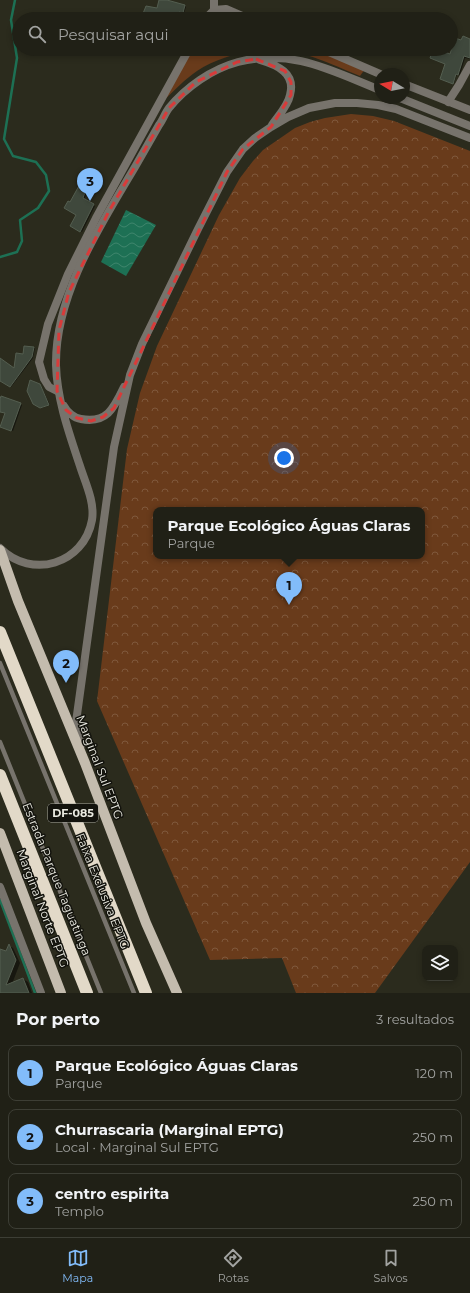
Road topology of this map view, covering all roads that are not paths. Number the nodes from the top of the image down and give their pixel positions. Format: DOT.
graph roads {
  1 [pos="214,0"];
  2 [pos="214,10"];
  3 [pos="233,12"];
  4 [pos="185,56"];
  5 [pos="338,56"];
  6 [pos="256,59"];
  7 [pos="470,64"];
  8 [pos="374,71"];
  9 [pos="410,86"];
  10 [pos="374,88"];
  11 [pos="410,102"];
  12 [pos="448,102"];
  13 [pos="470,110"];
  14 [pos="470,126"];
  15 [pos="271,127"];
  16 [pos="470,138"];
  17 [pos="130,375"];
  18 [pos="57,390"];
  19 [pos="0,549"];
  20 [pos="0,632"];
  21 [pos="0,663"];
  22 [pos="0,742"];
  23 [pos="85,763"];
  24 [pos="0,775"];
  25 [pos="0,833"];
  26 [pos="0,887"];
  27 [pos="41,993"];
  28 [pos="61,993"];
  29 [pos="88,993"];
  30 [pos="101,993"];
  31 [pos="134,993"];
  32 [pos="146,993"];
  33 [pos="177,993"];
  1 -- 2 [label="street"];
  2 -- 3 [label="street"];
  4 -- 18 [label="street"];
  5 -- 8 [label="street"];
  6 -- 10 [label="street"];
  6 -- 15 [label="street"];
  6 -- 18 [label="street"];
  7 -- 12 [label="street"];
  9 -- 12 [label="street"];
  11 -- 14 [label="street"];
  12 -- 13 [label="street"];
  15 -- 16 [label="street"];
  15 -- 17 [label="street"];
  17 -- 18 [label="street"];
  17 -- 23 [label="street"];
  18 -- 19 [label="street"];
  19 -- 23 [label="main road, Marginal Sul EPTG"];
  20 -- 32 [label="highway, DF-085"];
  21 -- 31 [label="lane, Faixa Exclusiva EPTG"];
  22 -- 30 [label="lane"];
  23 -- 33 [label="main road, Marginal Sul EPTG"];
  24 -- 29 [label="highway, Estrada Parque Taguatinga"];
  25 -- 28 [label="main road, Marginal Norte EPTG"];
  26 -- 27 [label="street"];
}
